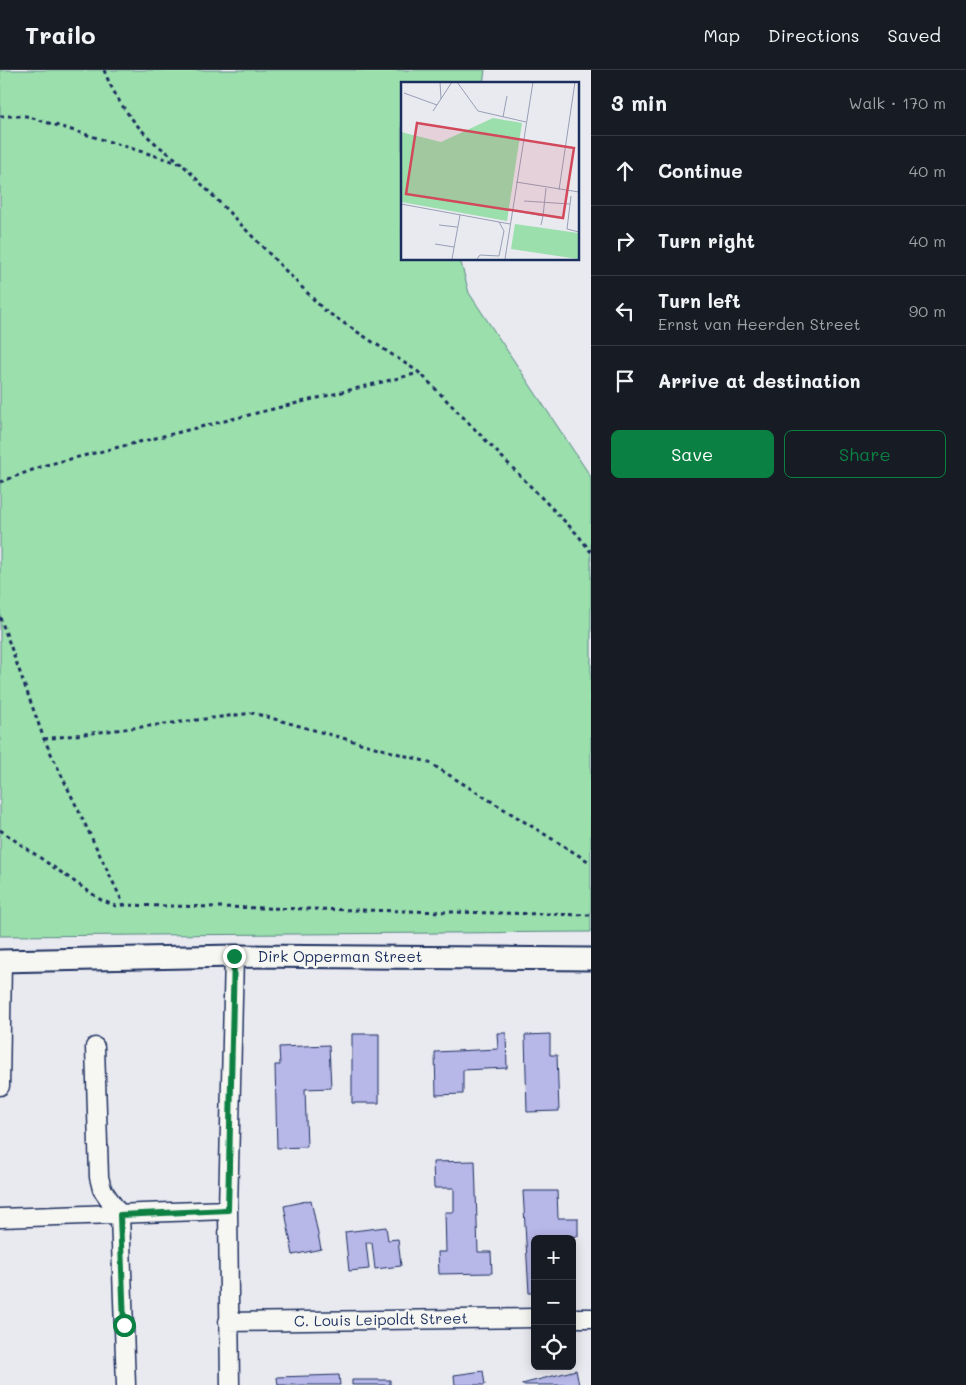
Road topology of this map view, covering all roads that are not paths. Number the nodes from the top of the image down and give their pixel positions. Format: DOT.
graph roads {
  1 [pos="234,956"];
  2 [pos="591,959"];
  3 [pos="1,961"];
  4 [pos="96,1048"];
  5 [pos="0,1086"];
  6 [pos="228,1210"];
  7 [pos="120,1215"];
  8 [pos="0,1218"];
  9 [pos="531,1318"];
  10 [pos="576,1318"];
  11 [pos="591,1318"];
  12 [pos="228,1322"];
  13 [pos="126,1385"];
  14 [pos="230,1385"];
  1 -- 2 [label="street, Dirk Opperman Street"];
  1 -- 3 [label="street, Dirk Opperman Street"];
  1 -- 6 [label="street"];
  3 -- 5 [label="street"];
  4 -- 7 [label="street"];
  6 -- 7 [label="street"];
  6 -- 12 [label="street"];
  7 -- 8 [label="street"];
  7 -- 13 [label="street"];
  9 -- 12 [label="street, C. Louis Leipoldt Street"];
  10 -- 11 [label="street"];
  12 -- 14 [label="street"];
}
